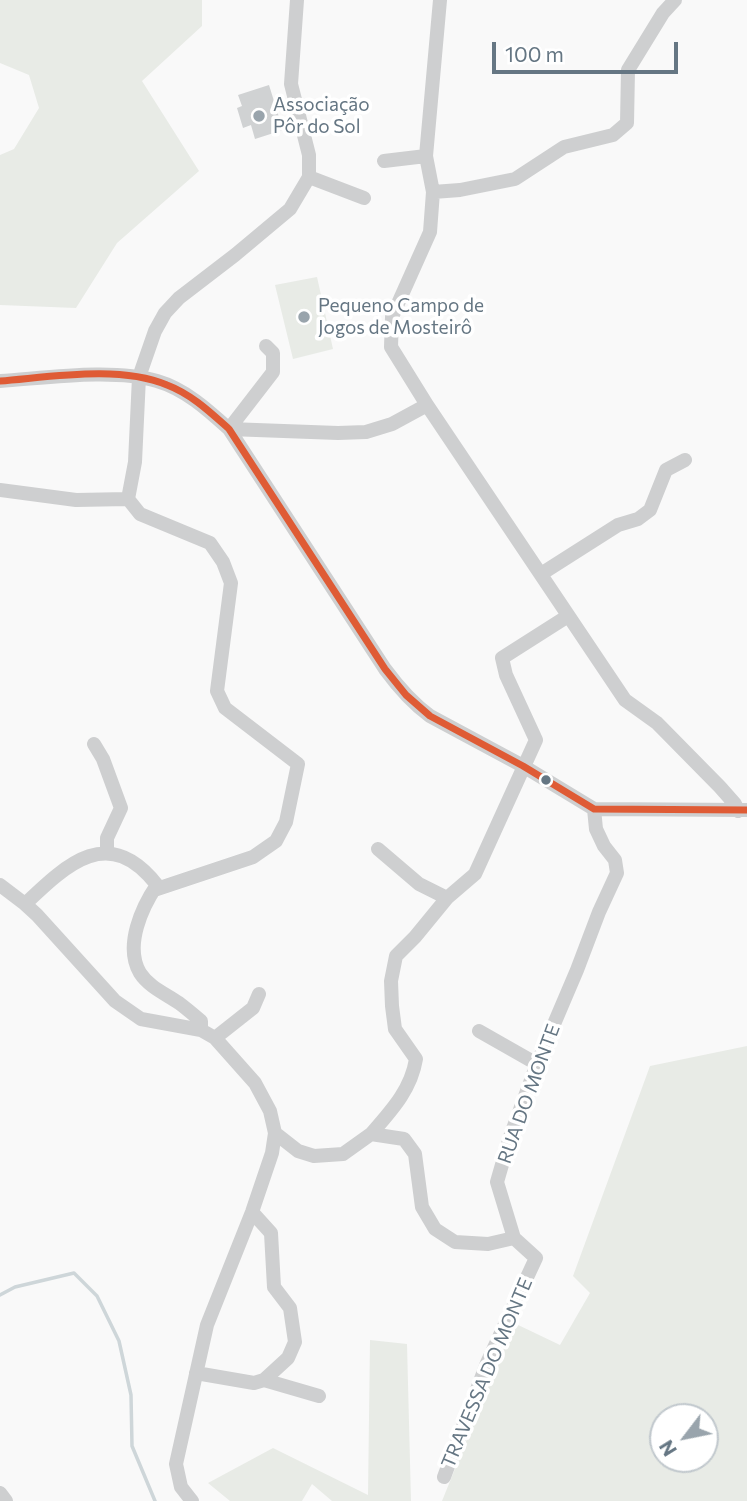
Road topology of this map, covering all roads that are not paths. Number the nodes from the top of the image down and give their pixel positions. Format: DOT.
graph roads {
  1 [pos="297,0"];
  2 [pos="440,0"];
  3 [pos="675,0"];
  4 [pos="426,156"];
  5 [pos="384,161"];
  6 [pos="309,177"];
  7 [pos="433,192"];
  8 [pos="365,198"];
  9 [pos="266,346"];
  10 [pos="139,377"];
  11 [pos="0,381"];
  12 [pos="426,405"];
  13 [pos="229,429"];
  14 [pos="685,460"];
  15 [pos="0,490"];
  16 [pos="128,499"];
  17 [pos="541,574"];
  18 [pos="568,616"];
  19 [pos="94,744"];
  20 [pos="523,766"];
  21 [pos="594,809"];
  22 [pos="743,811"];
  23 [pos="379,849"];
  24 [pos="107,852"];
  25 [pos="0,885"];
  26 [pos="154,890"];
  27 [pos="447,898"];
  28 [pos="25,904"];
  29 [pos="259,994"];
  30 [pos="201,1030"];
  31 [pos="480,1031"];
  32 [pos="215,1038"];
  33 [pos="537,1064"];
  34 [pos="275,1133"];
  35 [pos="371,1134"];
  36 [pos="253,1212"];
  37 [pos="514,1238"];
  38 [pos="196,1373"];
  39 [pos="264,1380"];
  40 [pos="319,1396"];
  41 [pos="443,1477"];
  42 [pos="0,1493"];
  43 [pos="6,1501"];
  44 [pos="192,1501"];
  1 -- 6 [label="street"];
  2 -- 4 [label="street"];
  3 -- 7 [label="street"];
  4 -- 5 [label="street"];
  4 -- 7 [label="street"];
  6 -- 8 [label="street"];
  6 -- 10 [label="street"];
  7 -- 12 [label="street"];
  9 -- 13 [label="street"];
  10 -- 11 [label="street"];
  10 -- 13 [label="street"];
  10 -- 16 [label="street"];
  12 -- 13 [label="street"];
  12 -- 17 [label="street"];
  13 -- 20 [label="street"];
  14 -- 17 [label="street"];
  15 -- 16 [label="street"];
  16 -- 26 [label="street"];
  17 -- 18 [label="street"];
  18 -- 20 [label="street"];
  18 -- 22 [label="street"];
  19 -- 24 [label="street"];
  20 -- 21 [label="street"];
  20 -- 27 [label="street"];
  21 -- 22 [label="street"];
  21 -- 33 [label="street, RUA DO MONTE"];
  23 -- 27 [label="street"];
  24 -- 26 [label="street"];
  24 -- 28 [label="street"];
  25 -- 28 [label="street"];
  26 -- 30 [label="street"];
  27 -- 35 [label="street"];
  28 -- 30 [label="street"];
  29 -- 32 [label="street"];
  30 -- 32 [label="street"];
  31 -- 33 [label="street"];
  32 -- 34 [label="street"];
  33 -- 37 [label="street, RUA DO MONTE"];
  34 -- 35 [label="street"];
  34 -- 36 [label="street"];
  35 -- 37 [label="street"];
  36 -- 38 [label="street"];
  36 -- 39 [label="street"];
  37 -- 41 [label="street, TRAVESSA DO MONTE"];
  38 -- 39 [label="street"];
  38 -- 44 [label="street"];
  39 -- 40 [label="street"];
  42 -- 43 [label="street"];
}
